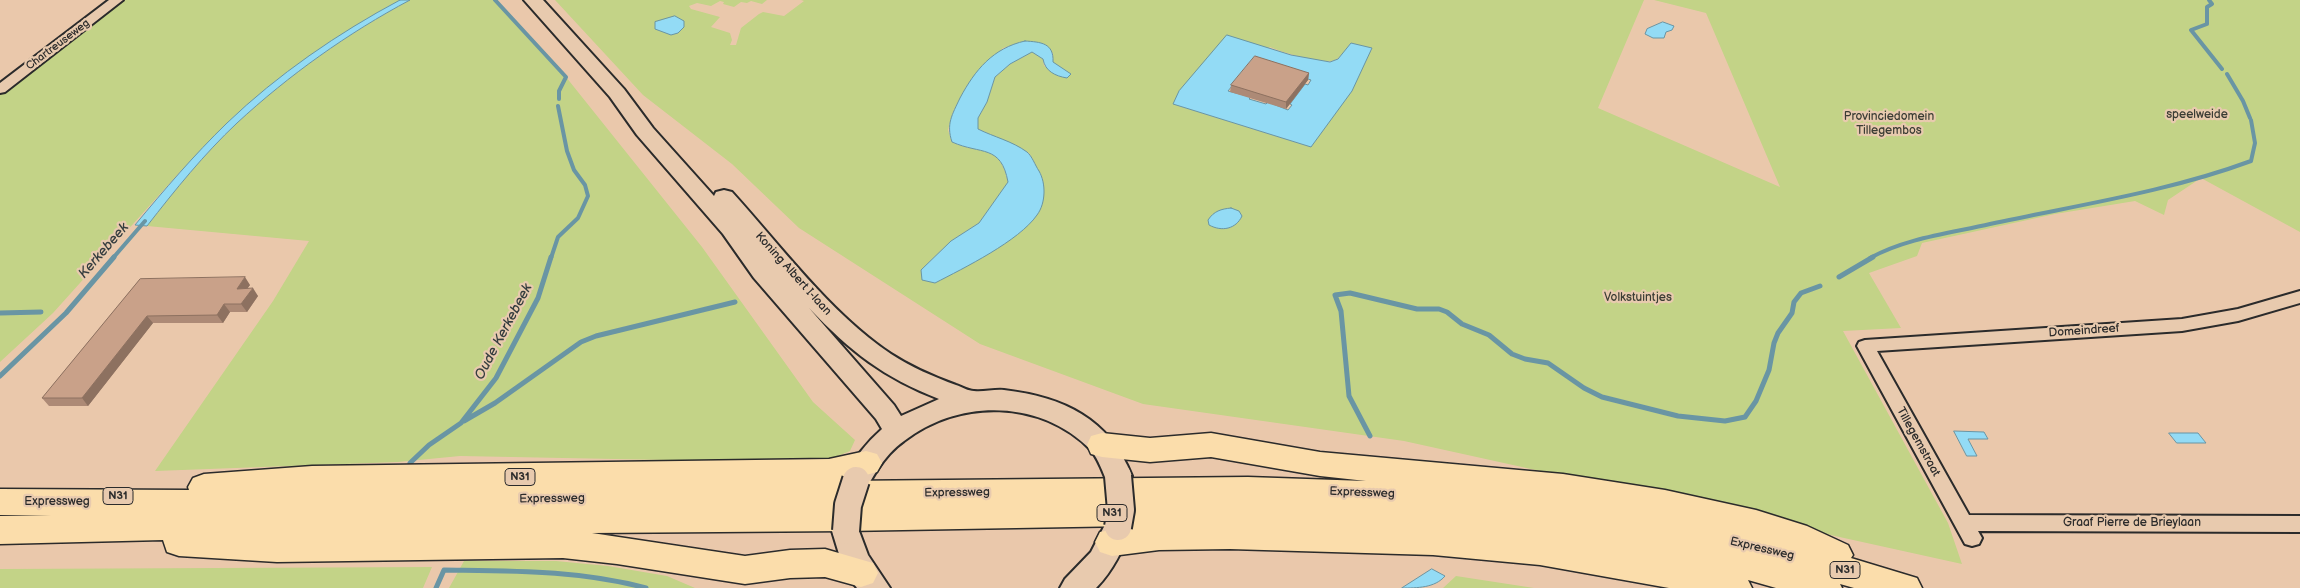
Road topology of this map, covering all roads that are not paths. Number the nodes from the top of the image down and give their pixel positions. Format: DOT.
graph roads {
  1 [pos="117,0"];
  2 [pos="533,0"];
  3 [pos="0,90"];
  4 [pos="636,116"];
  5 [pos="2300,297"];
  6 [pos="1865,346"];
  7 [pos="972,402"];
  8 [pos="896,432"];
  9 [pos="1102,445"];
  10 [pos="861,472"];
  11 [pos="0,502"];
  12 [pos="62,502"];
  13 [pos="2300,524"];
  14 [pos="81,528"];
  15 [pos="0,530"];
  16 [pos="1968,530"];
  17 [pos="1115,535"];
  18 [pos="868,580"];
  19 [pos="1896,585"];
  20 [pos="1077,588"];
  21 [pos="1735,588"];
  22 [pos="1825,588"];
  1 -- 3 [label="street, Chartreuseweg"];
  2 -- 4 [label="main road, Koning Albert I-laan"];
  4 -- 7 [label="main road, Koning Albert I-laan"];
  4 -- 8 [label="main road, Koning Albert I-laan"];
  5 -- 6 [label="street, Domeindreef"];
  6 -- 16 [label="street, Tillegemstraat"];
  7 -- 8 [label="main road, Koning Albert I-laan"];
  7 -- 9 [label="main road, Koning Albert I-laan"];
  8 -- 10 [label="main road, Koning Albert I-laan"];
  9 -- 17 [label="main road, Koning Albert I-laan, bridge"];
  9 -- 19 [label="highway, N31"];
  10 -- 12 [label="highway, N31"];
  10 -- 18 [label="main road, bridge"];
  11 -- 12 [label="highway, Expressweg / N31"];
  12 -- 19 [label="highway, Expressweg / N31"];
  13 -- 16 [label="street, Graaf Pierre de Brieylaan"];
  14 -- 15 [label="highway, Expressweg / N31"];
  14 -- 18 [label="highway, N31"];
  14 -- 22 [label="highway, Expressweg / N31"];
  17 -- 20 [label="main road, Koning Albert I-laan"];
  17 -- 21 [label="highway, N31"];
}
